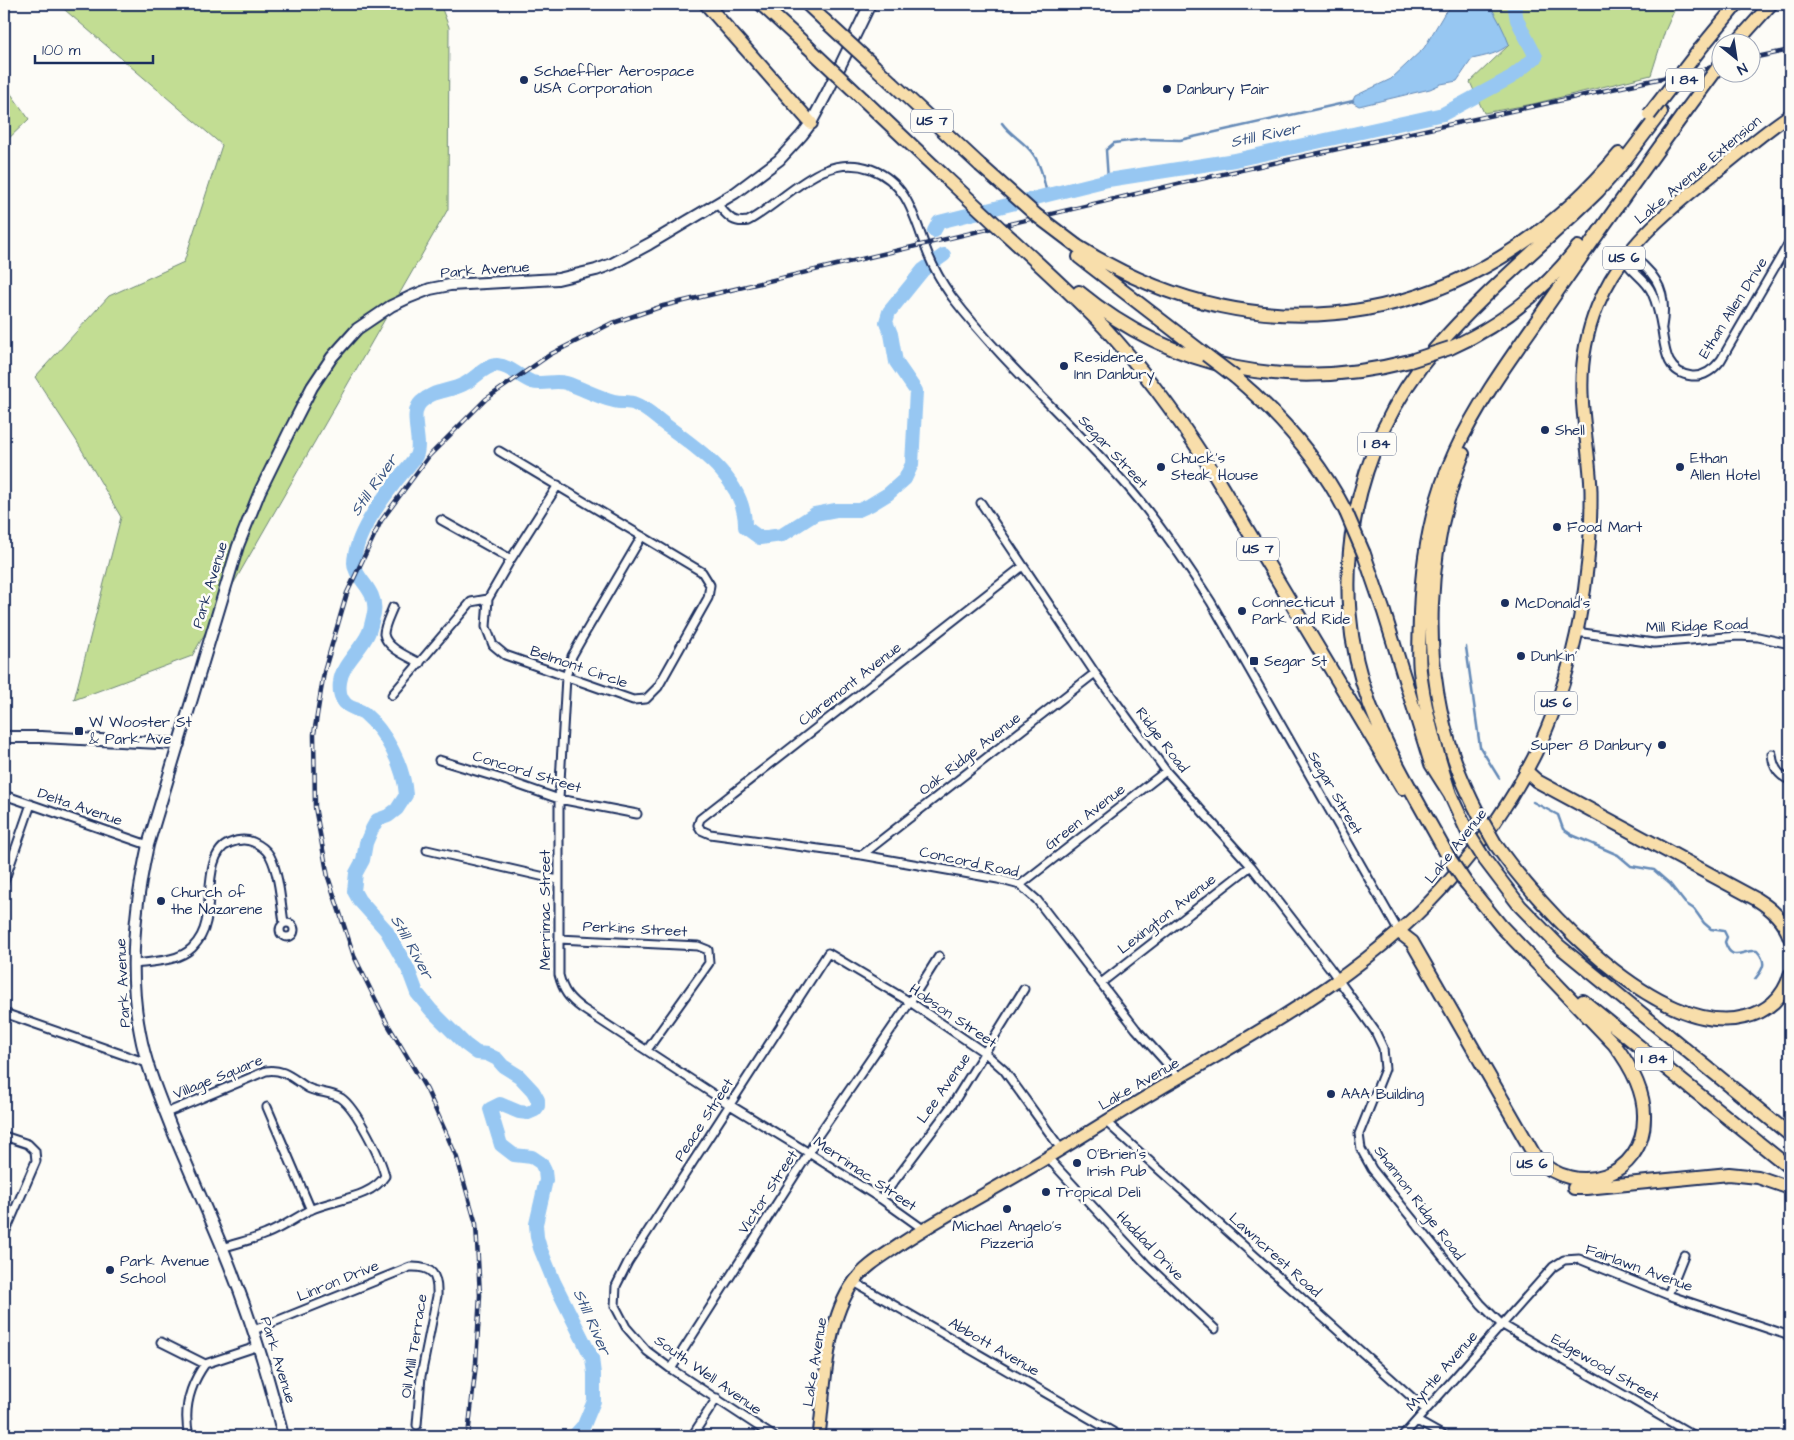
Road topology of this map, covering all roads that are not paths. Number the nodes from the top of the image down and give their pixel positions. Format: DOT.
graph roads {
  1 [pos="706,4"];
  2 [pos="761,4"];
  3 [pos="766,4"];
  4 [pos="808,4"];
  5 [pos="870,4"];
  6 [pos="1737,4"];
  7 [pos="1745,4"];
  8 [pos="1771,4"];
  9 [pos="1746,32"];
  10 [pos="808,47"];
  11 [pos="1705,48"];
  12 [pos="1712,76"];
  13 [pos="1688,108"];
  14 [pos="1655,114"];
  15 [pos="1790,115"];
  16 [pos="811,123"];
  17 [pos="717,204"];
  18 [pos="1790,240"];
  19 [pos="1073,248"];
  20 [pos="1624,257"];
  21 [pos="1039,262"];
  22 [pos="1528,334"];
  23 [pos="499,451"];
  24 [pos="558,486"];
  25 [pos="981,503"];
  26 [pos="441,520"];
  27 [pos="642,536"];
  28 [pos="511,558"];
  29 [pos="1023,566"];
  30 [pos="488,599"];
  31 [pos="393,607"];
  32 [pos="1576,632"];
  33 [pos="1790,644"];
  34 [pos="420,663"];
  35 [pos="1094,673"];
  36 [pos="566,677"];
  37 [pos="392,695"];
  38 [pos="4,738"];
  39 [pos="178,744"];
  40 [pos="1772,754"];
  41 [pos="439,760"];
  42 [pos="1166,771"];
  43 [pos="1526,771"];
  44 [pos="1790,780"];
  45 [pos="4,794"];
  46 [pos="1450,794"];
  47 [pos="559,799"];
  48 [pos="31,804"];
  49 [pos="637,814"];
  50 [pos="698,825"];
  51 [pos="148,845"];
  52 [pos="427,850"];
  53 [pos="862,855"];
  54 [pos="1449,858"];
  55 [pos="1251,866"];
  56 [pos="558,880"];
  57 [pos="4,882"];
  58 [pos="1020,885"];
  59 [pos="1790,920"];
  60 [pos="284,922"];
  61 [pos="1399,932"];
  62 [pos="559,938"];
  63 [pos="1790,938"];
  64 [pos="1522,946"];
  65 [pos="828,953"];
  66 [pos="939,956"];
  67 [pos="135,964"];
  68 [pos="1790,975"];
  69 [pos="1338,979"];
  70 [pos="1100,983"];
  71 [pos="1024,989"];
  72 [pos="910,1002"];
  73 [pos="4,1013"];
  74 [pos="647,1050"];
  75 [pos="985,1053"];
  76 [pos="147,1063"];
  77 [pos="1180,1078"];
  78 [pos="730,1105"];
  79 [pos="267,1107"];
  80 [pos="166,1113"];
  81 [pos="1105,1121"];
  82 [pos="1790,1135"];
  83 [pos="4,1136"];
  84 [pos="1061,1149"];
  85 [pos="809,1153"];
  86 [pos="1048,1158"];
  87 [pos="1790,1168"];
  88 [pos="1790,1188"];
  89 [pos="881,1199"];
  90 [pos="311,1210"];
  91 [pos="922,1229"];
  92 [pos="4,1235"];
  93 [pos="222,1248"];
  94 [pos="1684,1254"];
  95 [pos="433,1272"];
  96 [pos="854,1282"];
  97 [pos="1668,1295"];
  98 [pos="614,1306"];
  99 [pos="1501,1324"];
  100 [pos="254,1330"];
  101 [pos="1215,1330"];
  102 [pos="1790,1336"];
  103 [pos="161,1342"];
  104 [pos="258,1346"];
  105 [pos="205,1364"];
  106 [pos="671,1369"];
  107 [pos="717,1398"];
  108 [pos="1426,1410"];
  109 [pos="1417,1421"];
  110 [pos="417,1425"];
  111 [pos="189,1436"];
  112 [pos="283,1436"];
  113 [pos="692,1436"];
  114 [pos="773,1436"];
  115 [pos="819,1436"];
  116 [pos="1120,1436"];
  117 [pos="1404,1436"];
  118 [pos="1444,1436"];
  119 [pos="1695,1436"];
  1 -- 16 [label="highway"];
  2 -- 10 [label="highway, US 7"];
  3 -- 10 [label="highway"];
  4 -- 19 [label="highway, US 7, bridge"];
  5 -- 16 [label="main road, Park Avenue"];
  6 -- 11 [label="highway"];
  7 -- 11 [label="highway, I 84"];
  8 -- 9 [label="highway"];
  10 -- 21 [label="highway, US 7, bridge"];
  11 -- 14 [label="highway, bridge"];
  12 -- 13 [label="highway, I 84, bridge"];
  13 -- 21 [label="highway, bridge"];
  13 -- 22 [label="highway, I 84"];
  14 -- 19 [label="highway"];
  14 -- 54 [label="highway, I 84"];
  15 -- 20 [label="main road, Lake Avenue Extension / US 6"];
  16 -- 17 [label="main road, Park Avenue"];
  17 -- 39 [label="main road, Park Avenue"];
  17 -- 61 [label="street, Segar Street"];
  18 -- 20 [label="street, Ethan Allen Drive"];
  19 -- 46 [label="highway, bridge"];
  20 -- 32 [label="main road, Lake Avenue Extension / US 6"];
  21 -- 54 [label="highway, US 7"];
  22 -- 46 [label="highway, I 84"];
  22 -- 68 [label="highway, bridge"];
  23 -- 24 [label="street, Belmont Circle"];
  24 -- 27 [label="street, Belmont Circle"];
  24 -- 28 [label="street, Belmont Circle"];
  25 -- 29 [label="street, Ridge Road"];
  26 -- 28 [label="street"];
  27 -- 36 [label="street, Merrimac Street"];
  27 -- 36 [label="street, Belmont Circle"];
  28 -- 30 [label="street, Belmont Circle"];
  29 -- 35 [label="street, Ridge Road"];
  29 -- 50 [label="street, Claremont Avenue"];
  30 -- 34 [label="street"];
  30 -- 36 [label="street, Belmont Circle"];
  31 -- 34 [label="street"];
  32 -- 33 [label="street, Mill Ridge Road"];
  32 -- 43 [label="main road, Lake Avenue Extension / US 6"];
  34 -- 37 [label="street"];
  35 -- 42 [label="street, Ridge Road"];
  35 -- 53 [label="street, Oak Ridge Avenue"];
  36 -- 47 [label="street, Merrimac Street"];
  38 -- 39 [label="main road"];
  39 -- 51 [label="main road, Park Avenue"];
  40 -- 44 [label="street"];
  41 -- 47 [label="street, Concord Street"];
  42 -- 55 [label="street, Ridge Road"];
  42 -- 58 [label="street, Green Avenue"];
  43 -- 59 [label="highway"];
  43 -- 61 [label="main road, Lake Avenue / US 6"];
  43 -- 63 [label="highway"];
  45 -- 48 [label="street, Delta Avenue"];
  46 -- 82 [label="highway, I 84, bridge"];
  47 -- 49 [label="street, Concord Street"];
  47 -- 56 [label="street, Merrimac Street"];
  48 -- 51 [label="street, Delta Avenue"];
  48 -- 57 [label="street"];
  50 -- 53 [label="street, Concord Road"];
  51 -- 67 [label="main road, Park Avenue"];
  52 -- 56 [label="street"];
  53 -- 58 [label="street, Concord Road"];
  54 -- 64 [label="highway, I 84, bridge"];
  55 -- 69 [label="street, Ridge Road"];
  55 -- 70 [label="street, Lexington Avenue"];
  56 -- 62 [label="street, Merrimac Street"];
  58 -- 70 [label="street, Concord Road"];
  60 -- 67 [label="street"];
  61 -- 64 [label="highway"];
  61 -- 69 [label="main road, Lake Avenue"];
  61 -- 88 [label="highway, US 6"];
  62 -- 74 [label="street, Merrimac Street"];
  62 -- 74 [label="street, Perkins Street"];
  64 -- 87 [label="highway, I 84"];
  65 -- 72 [label="street, Hobson Street"];
  65 -- 78 [label="street, Peace Street"];
  66 -- 72 [label="street, Victor Street"];
  67 -- 76 [label="main road, Park Avenue"];
  69 -- 77 [label="main road, Lake Avenue"];
  69 -- 99 [label="street, Shannon Ridge Road"];
  70 -- 77 [label="street, Concord Road"];
  71 -- 75 [label="street, Lee Avenue"];
  72 -- 75 [label="street, Hobson Street"];
  72 -- 85 [label="street, Victor Street"];
  73 -- 76 [label="street"];
  74 -- 78 [label="street, Merrimac Street"];
  75 -- 84 [label="street, Hobson Street"];
  75 -- 89 [label="street, Lee Avenue"];
  76 -- 80 [label="main road, Park Avenue"];
  77 -- 81 [label="main road, Lake Avenue"];
  78 -- 85 [label="street, Merrimac Street"];
  78 -- 98 [label="street, Peace Street"];
  79 -- 90 [label="street"];
  80 -- 90 [label="street, Village Square"];
  80 -- 93 [label="main road, Park Avenue"];
  81 -- 84 [label="main road, Lake Avenue"];
  81 -- 108 [label="street, Lawncrest Road"];
  83 -- 92 [label="street"];
  84 -- 86 [label="main road, Lake Avenue"];
  85 -- 89 [label="street, Merrimac Street"];
  85 -- 106 [label="street, Victor Street"];
  86 -- 91 [label="main road, Lake Avenue"];
  86 -- 101 [label="street, Haddad Drive"];
  89 -- 91 [label="street, Merrimac Street"];
  90 -- 93 [label="street, Village Square"];
  91 -- 96 [label="main road, Lake Avenue"];
  93 -- 100 [label="main road, Park Avenue"];
  94 -- 97 [label="street"];
  95 -- 100 [label="street, Linron Drive"];
  95 -- 110 [label="street, Oil Mill Terrace"];
  96 -- 115 [label="main road, Lake Avenue"];
  96 -- 116 [label="street, Abbott Avenue"];
  97 -- 99 [label="street, Fairlawn Avenue"];
  97 -- 102 [label="street, Fairlawn Avenue"];
  98 -- 106 [label="street, South Well Avenue"];
  99 -- 108 [label="street, Myrtle Avenue"];
  99 -- 119 [label="street, Edgewood Street"];
  100 -- 104 [label="main road, Park Avenue"];
  103 -- 105 [label="street"];
  104 -- 105 [label="street"];
  104 -- 112 [label="main road, Park Avenue"];
  105 -- 111 [label="street"];
  106 -- 107 [label="street, South Well Avenue"];
  107 -- 113 [label="street"];
  107 -- 114 [label="street, South Well Avenue"];
  108 -- 109 [label="street, Myrtle Avenue"];
  109 -- 117 [label="street, Myrtle Avenue"];
  109 -- 118 [label="street"];
}
